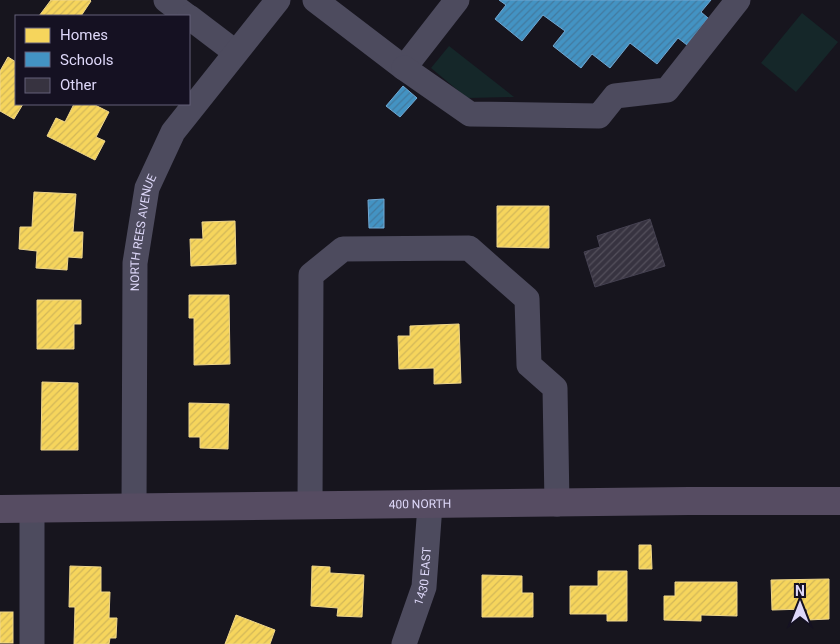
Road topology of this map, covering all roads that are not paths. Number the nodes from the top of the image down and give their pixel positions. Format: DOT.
graph roads {
  1 [pos="166,0"];
  2 [pos="278,0"];
  3 [pos="315,0"];
  4 [pos="457,0"];
  5 [pos="738,0"];
  6 [pos="185,15"];
  7 [pos="190,18"];
  8 [pos="235,52"];
  9 [pos="404,68"];
  10 [pos="840,501"];
  11 [pos="557,504"];
  12 [pos="430,505"];
  13 [pos="310,506"];
  14 [pos="134,507"];
  15 [pos="0,509"];
  16 [pos="32,509"];
  17 [pos="32,644"];
  18 [pos="404,644"];
  1 -- 6 [label="street"];
  2 -- 8 [label="street, NORTH REES AVENUE"];
  3 -- 9 [label="street"];
  4 -- 9 [label="street"];
  5 -- 9 [label="street"];
  7 -- 8 [label="street"];
  8 -- 14 [label="street, NORTH REES AVENUE"];
  10 -- 11 [label="main road, 400 NORTH"];
  11 -- 12 [label="main road, 400 NORTH"];
  11 -- 13 [label="street"];
  12 -- 13 [label="main road, 400 NORTH"];
  12 -- 18 [label="street, 1430 EAST"];
  13 -- 14 [label="main road, 400 NORTH"];
  14 -- 16 [label="main road, 400 NORTH"];
  15 -- 16 [label="main road, 400 NORTH"];
  16 -- 17 [label="street"];
}
